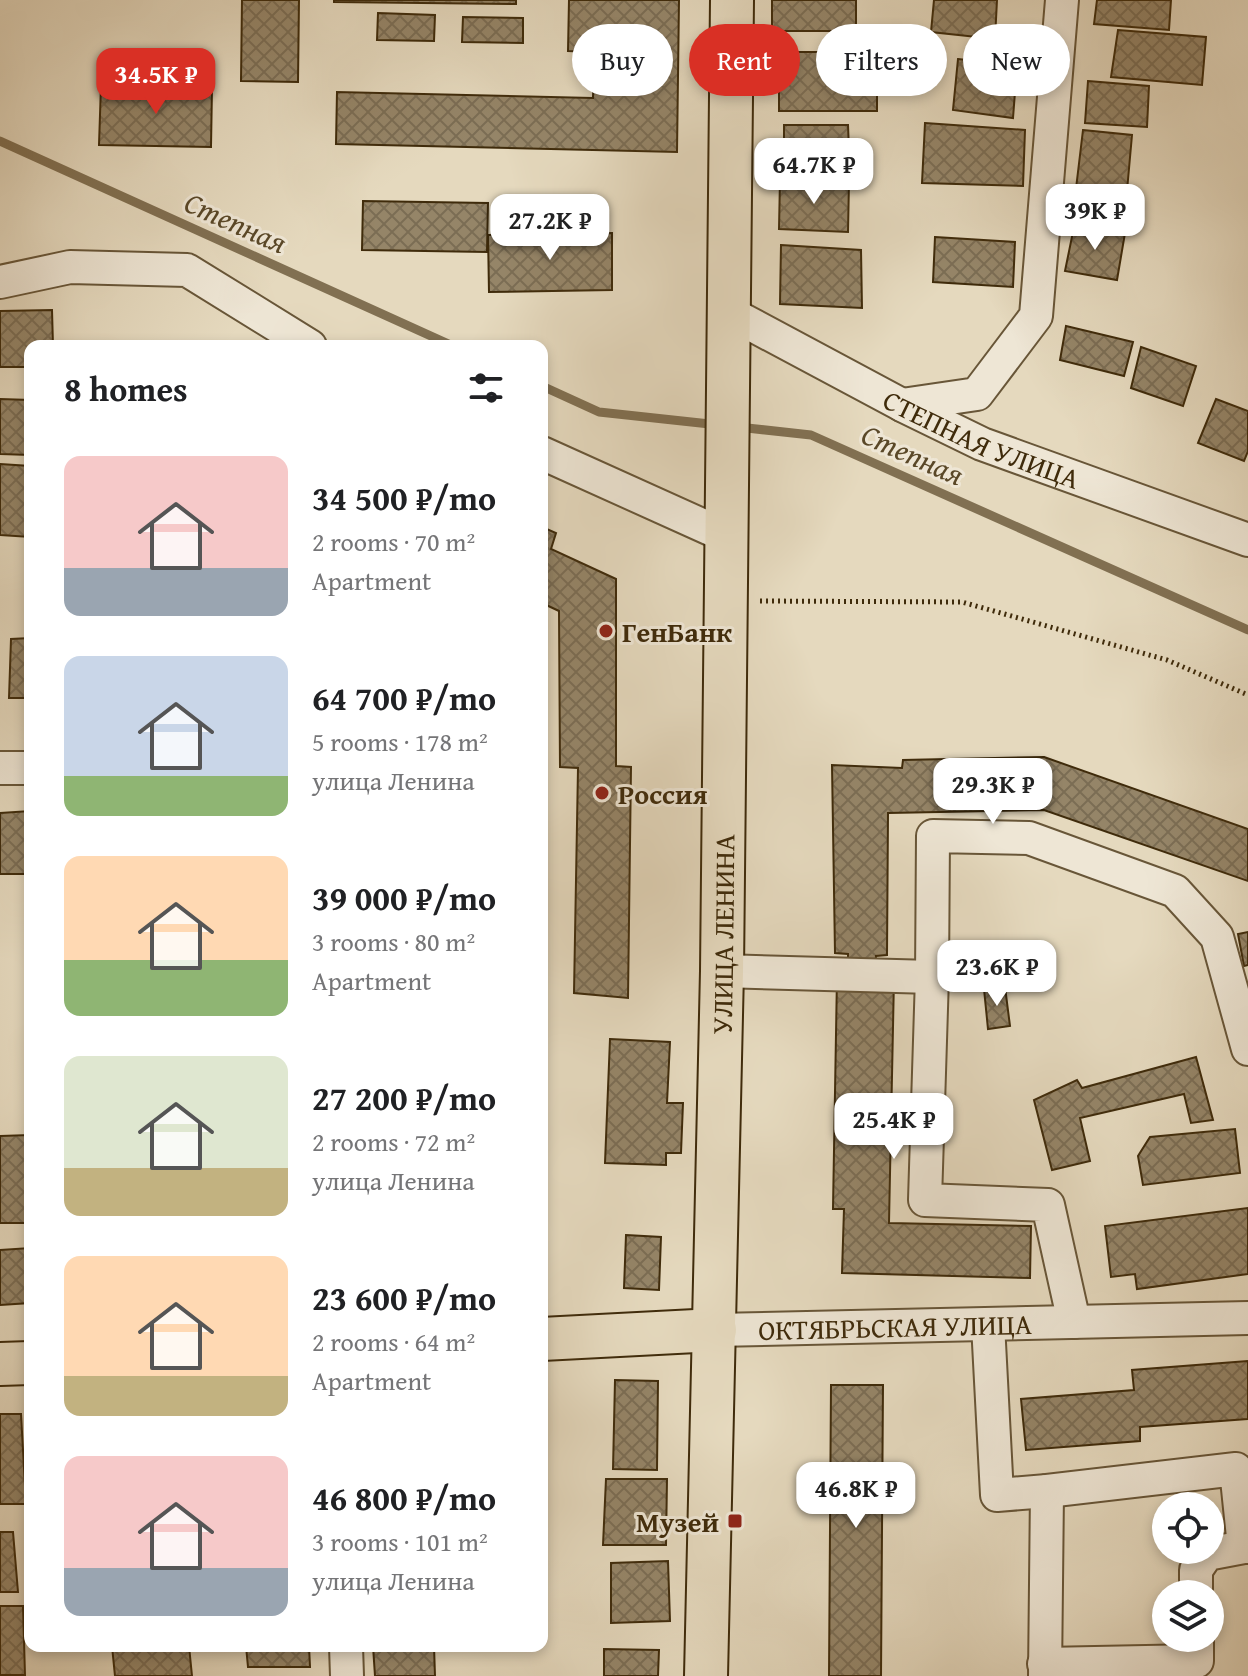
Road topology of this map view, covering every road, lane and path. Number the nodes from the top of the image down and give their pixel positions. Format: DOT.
graph roads {
  1 [pos="732,0"];
  2 [pos="1062,0"];
  3 [pos="0,282"];
  4 [pos="728,326"];
  5 [pos="300,340"];
  6 [pos="902,405"];
  7 [pos="548,456"];
  8 [pos="726,536"];
  9 [pos="1248,540"];
  10 [pos="725,601"];
  11 [pos="1248,695"];
  12 [pos="0,768"];
  13 [pos="24,768"];
  14 [pos="722,971"];
  15 [pos="932,977"];
  16 [pos="1248,1049"];
  17 [pos="1248,1318"];
  18 [pos="1074,1322"];
  19 [pos="988,1324"];
  20 [pos="715,1330"];
  21 [pos="548,1339"];
  22 [pos="24,1363"];
  23 [pos="0,1364"];
  24 [pos="1047,1491"];
  25 [pos="1246,1547"];
  26 [pos="1196,1580"];
  27 [pos="346,1652"];
  28 [pos="1197,1652"];
  29 [pos="1045,1670"];
  30 [pos="347,1676"];
  31 [pos="706,1676"];
  1 -- 4 [label="main road, УЛИЦА ЛЕНИНА"];
  2 -- 6 [label="street"];
  3 -- 5 [label="street"];
  4 -- 6 [label="street, СТЕПНАЯ УЛИЦА"];
  4 -- 8 [label="main road, УЛИЦА ЛЕНИНА"];
  6 -- 9 [label="street, СТЕПНАЯ УЛИЦА"];
  7 -- 8 [label="street"];
  8 -- 10 [label="main road, УЛИЦА ЛЕНИНА"];
  10 -- 11 [label="path"];
  10 -- 14 [label="main road, УЛИЦА ЛЕНИНА"];
  12 -- 13 [label="street"];
  14 -- 15 [label="street"];
  14 -- 20 [label="main road, УЛИЦА ЛЕНИНА"];
  15 -- 16 [label="street"];
  15 -- 18 [label="street"];
  17 -- 18 [label="street, ОКТЯБРЬСКАЯ УЛИЦА"];
  18 -- 19 [label="street, ОКТЯБРЬСКАЯ УЛИЦА"];
  19 -- 20 [label="street, ОКТЯБРЬСКАЯ УЛИЦА"];
  19 -- 24 [label="street"];
  20 -- 21 [label="main road, ОКТЯБРЬСКАЯ УЛИЦА"];
  20 -- 31 [label="main road, УЛИЦА ЛЕНИНА"];
  22 -- 23 [label="main road"];
  24 -- 25 [label="street"];
  24 -- 29 [label="street"];
  25 -- 26 [label="street"];
  27 -- 30 [label="street"];
  28 -- 29 [label="street"];
}
